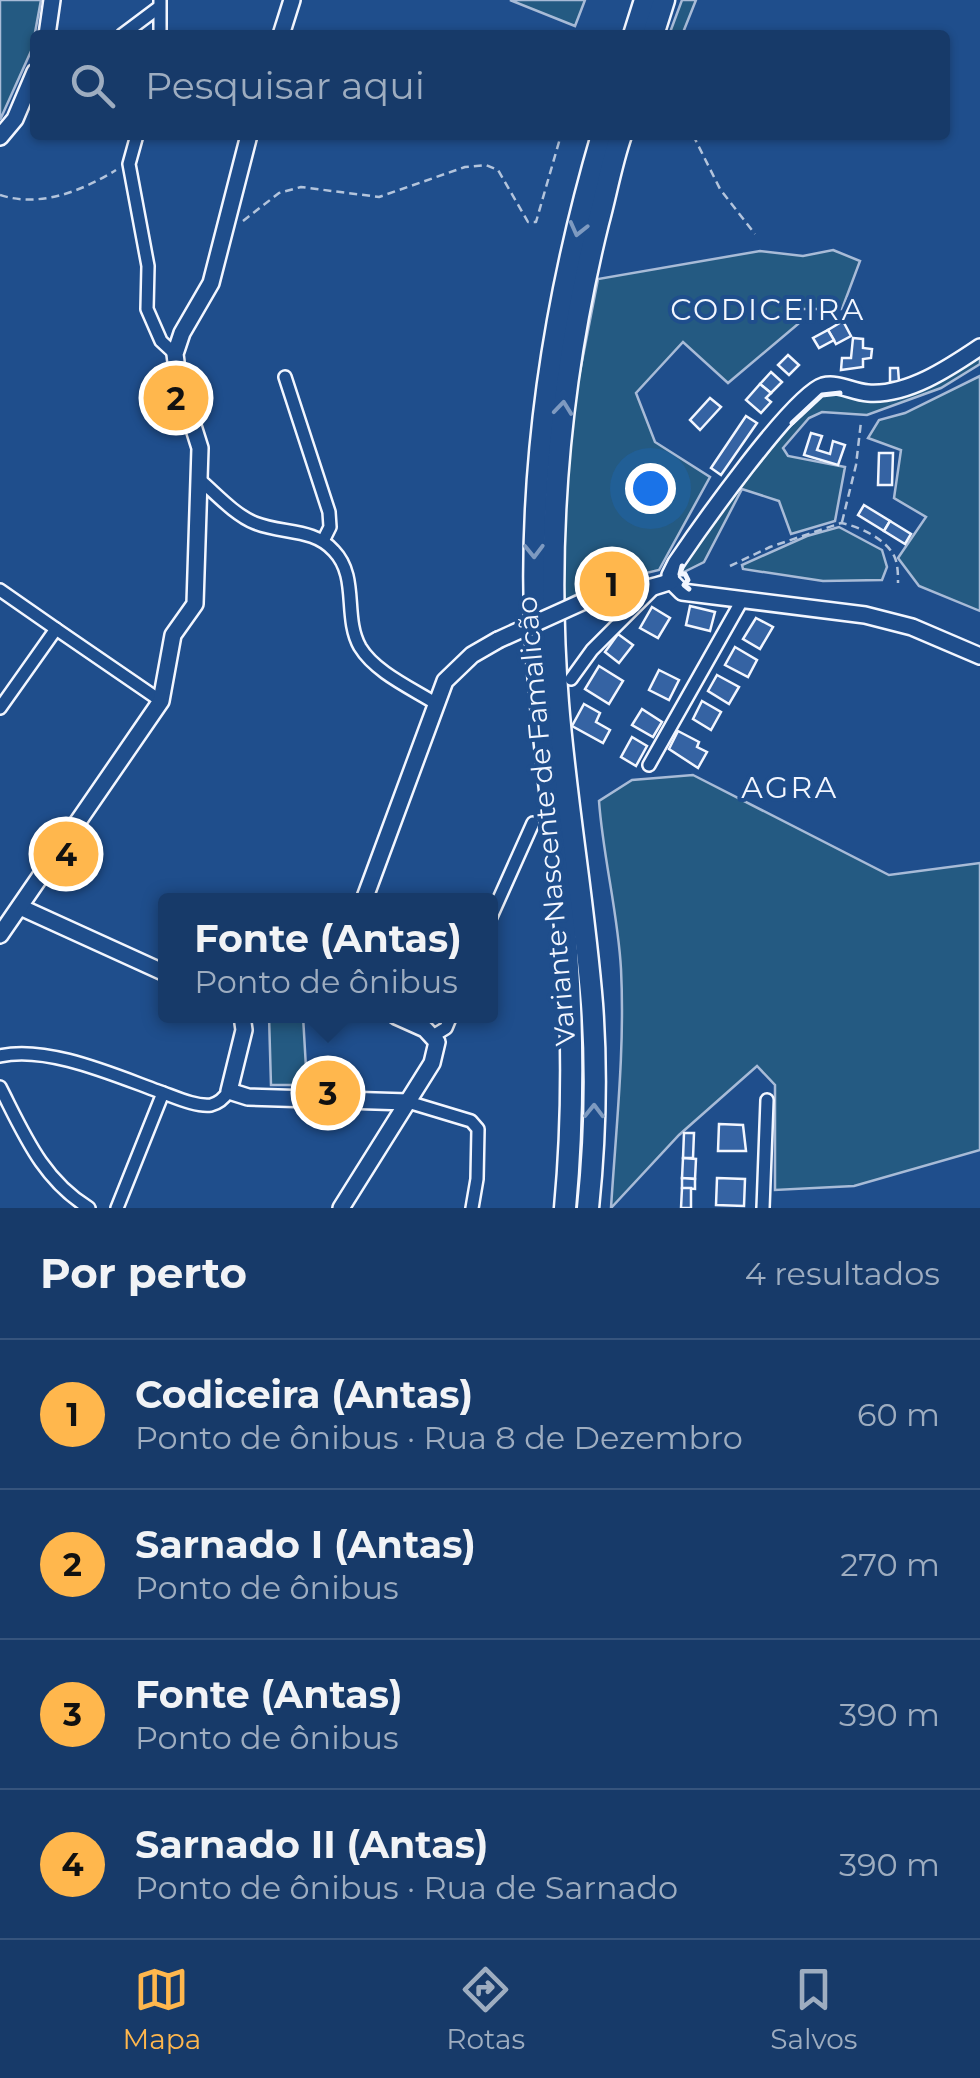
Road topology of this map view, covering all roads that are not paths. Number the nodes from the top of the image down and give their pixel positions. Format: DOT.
graph roads {
  1 [pos="52,0"];
  2 [pos="292,0"];
  3 [pos="645,0"];
  4 [pos="664,0"];
  5 [pos="159,4"];
  6 [pos="47,30"];
  7 [pos="128,30"];
  8 [pos="160,30"];
  9 [pos="283,30"];
  10 [pos="636,30"];
  11 [pos="655,30"];
  12 [pos="30,87"];
  13 [pos="0,138"];
  14 [pos="136,140"];
  15 [pos="248,140"];
  16 [pos="601,140"];
  17 [pos="620,140"];
  18 [pos="980,347"];
  19 [pos="175,354"];
  20 [pos="285,377"];
  21 [pos="200,480"];
  22 [pos="323,540"];
  23 [pos="671,582"];
  24 [pos="653,589"];
  25 [pos="0,590"];
  26 [pos="741,602"];
  27 [pos="56,629"];
  28 [pos="980,656"];
  29 [pos="571,679"];
  30 [pos="162,701"];
  31 [pos="435,703"];
  32 [pos="0,708"];
  33 [pos="649,765"];
  34 [pos="533,822"];
  35 [pos="367,893"];
  36 [pos="498,901"];
  37 [pos="20,906"];
  38 [pos="0,935"];
  39 [pos="158,970"];
  40 [pos="243,1023"];
  41 [pos="413,1023"];
  42 [pos="448,1023"];
  43 [pos="433,1036"];
  44 [pos="0,1056"];
  45 [pos="0,1086"];
  46 [pos="230,1091"];
  47 [pos="163,1092"];
  48 [pos="768,1100"];
  49 [pos="408,1102"];
  50 [pos="89,1208"];
  51 [pos="117,1208"];
  52 [pos="342,1208"];
  53 [pos="472,1208"];
  54 [pos="563,1208"];
  55 [pos="588,1208"];
  56 [pos="763,1208"];
  1 -- 6 [label="street"];
  2 -- 9 [label="street"];
  3 -- 10 [label="highway"];
  4 -- 11 [label="highway"];
  5 -- 7 [label="street"];
  5 -- 8 [label="street"];
  12 -- 13 [label="street"];
  14 -- 19 [label="street"];
  15 -- 19 [label="street"];
  16 -- 54 [label="highway, Variante Nascente de Famalicão, one-way"];
  55 -- 17 [label="highway, Variante Nascente de Famalicão, one-way"];
  18 -- 23 [label="street"];
  19 -- 21 [label="street"];
  20 -- 22 [label="street"];
  21 -- 22 [label="street"];
  21 -- 30 [label="street"];
  22 -- 31 [label="street"];
  23 -- 24 [label="street"];
  23 -- 26 [label="street"];
  24 -- 29 [label="street"];
  24 -- 31 [label="street, bridge"];
  25 -- 27 [label="street"];
  26 -- 28 [label="street"];
  26 -- 33 [label="street"];
  27 -- 30 [label="street"];
  27 -- 32 [label="street"];
  30 -- 37 [label="street"];
  31 -- 35 [label="street"];
  34 -- 36 [label="street"];
  37 -- 38 [label="street"];
  37 -- 39 [label="street"];
  40 -- 46 [label="street"];
  41 -- 43 [label="street"];
  42 -- 43 [label="street"];
  43 -- 49 [label="street"];
  44 -- 47 [label="street"];
  45 -- 50 [label="street"];
  46 -- 47 [label="street"];
  46 -- 49 [label="street"];
  47 -- 51 [label="street"];
  48 -- 56 [label="street"];
  49 -- 52 [label="street"];
  49 -- 53 [label="street"];
}
